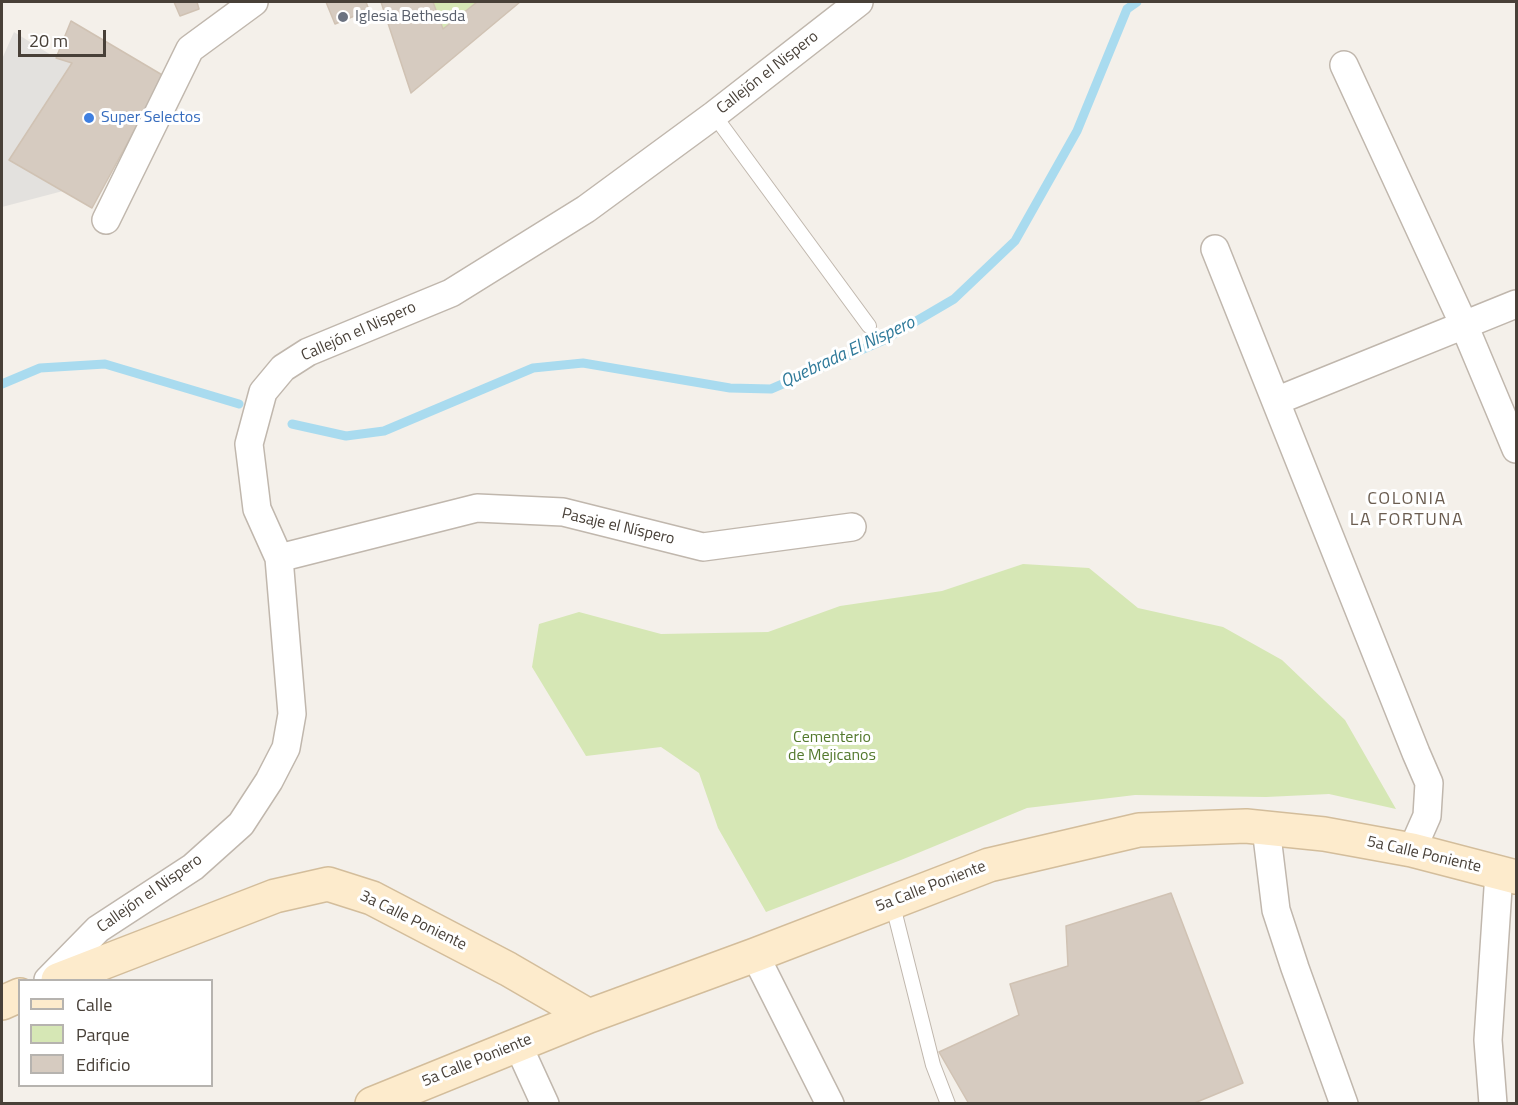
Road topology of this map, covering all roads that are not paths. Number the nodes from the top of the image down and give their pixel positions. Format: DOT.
graph roads {
  1 [pos="254,2"];
  2 [pos="859,2"];
  3 [pos="1344,65"];
  4 [pos="714,115"];
  5 [pos="106,220"];
  6 [pos="1215,249"];
  7 [pos="1516,304"];
  8 [pos="1464,325"];
  9 [pos="869,326"];
  10 [pos="1276,401"];
  11 [pos="1516,449"];
  12 [pos="852,527"];
  13 [pos="279,558"];
  14 [pos="1266,828"];
  15 [pos="1412,850"];
  16 [pos="1508,875"];
  17 [pos="892,902"];
  18 [pos="754,955"];
  19 [pos="50,979"];
  20 [pos="63,979"];
  21 [pos="18,997"];
  22 [pos="2,1003"];
  23 [pos="589,1016"];
  24 [pos="518,1045"];
  25 [pos="372,1104"];
  26 [pos="545,1104"];
  27 [pos="830,1104"];
  28 [pos="948,1104"];
  29 [pos="1344,1104"];
  30 [pos="1493,1104"];
  1 -- 5 [label="street"];
  2 -- 4 [label="street, Callejón el Nispero"];
  3 -- 8 [label="street"];
  4 -- 9 [label="lane"];
  4 -- 13 [label="street, Callejón el Nispero"];
  6 -- 10 [label="street"];
  7 -- 8 [label="street"];
  8 -- 10 [label="street"];
  8 -- 11 [label="street"];
  10 -- 15 [label="street"];
  12 -- 13 [label="street, Pasaje el Níspero"];
  13 -- 19 [label="street, Callejón el Nispero"];
  14 -- 15 [label="street, 5a Calle Poniente"];
  14 -- 17 [label="street, 5a Calle Poniente"];
  14 -- 29 [label="street"];
  15 -- 16 [label="street, 5a Calle Poniente"];
  16 -- 30 [label="street"];
  17 -- 18 [label="street, 5a Calle Poniente"];
  17 -- 28 [label="lane"];
  18 -- 23 [label="street, 5a Calle Poniente"];
  18 -- 27 [label="street"];
  20 -- 23 [label="street, 3a Calle Poniente"];
  21 -- 22 [label="street"];
  23 -- 24 [label="street, 5a Calle Poniente"];
  24 -- 25 [label="street, 5a Calle Poniente"];
  24 -- 26 [label="street"];
}
